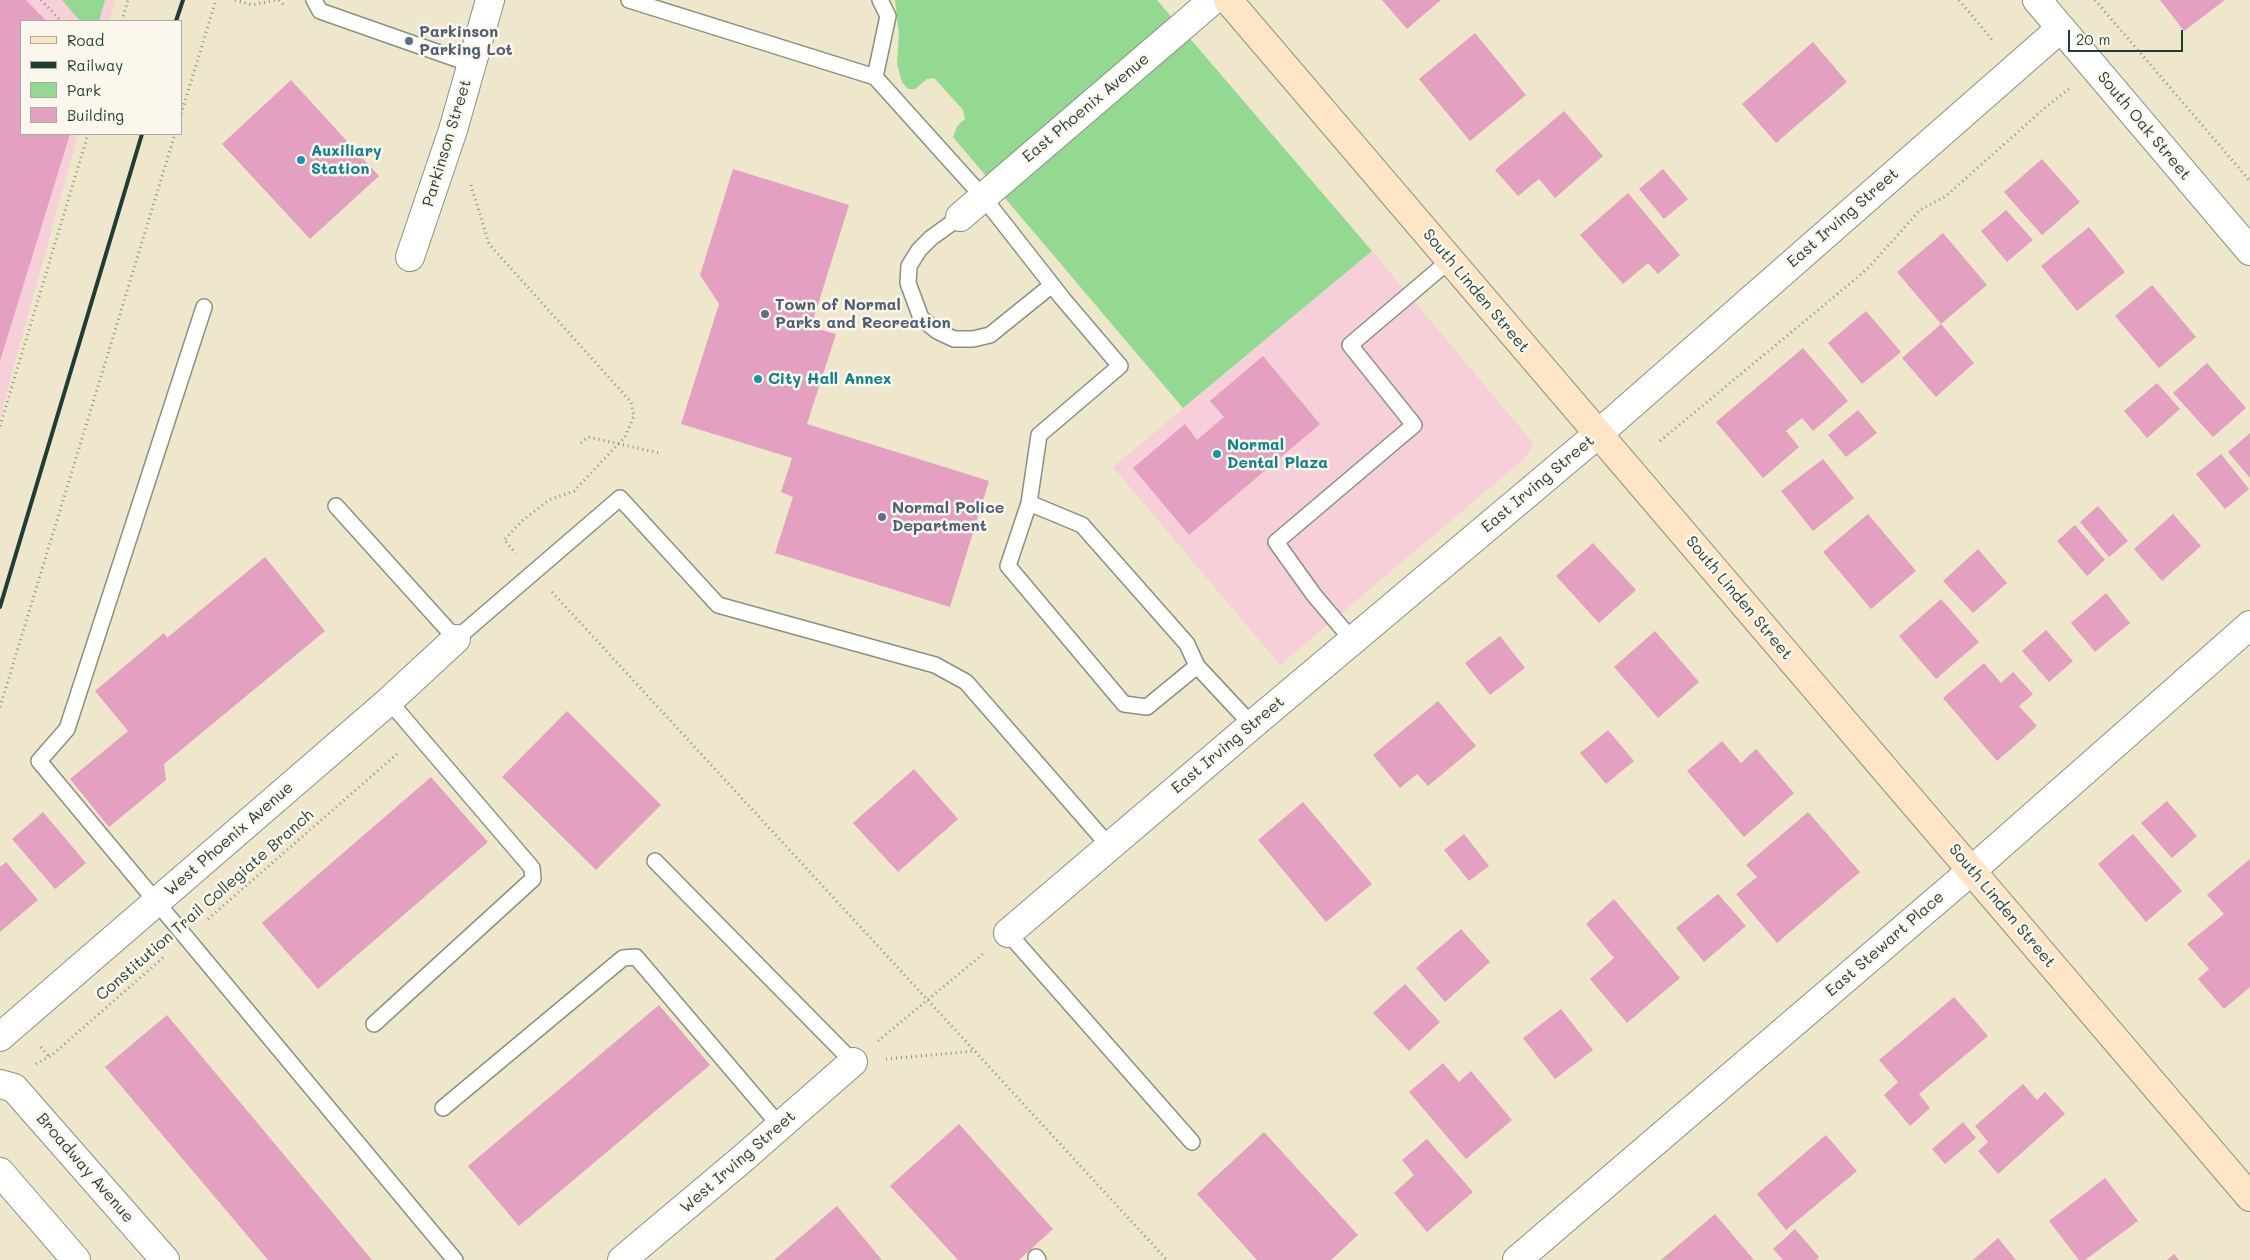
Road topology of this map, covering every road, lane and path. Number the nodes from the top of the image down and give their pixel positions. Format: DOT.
graph roads {
  1 [pos="41,0"];
  2 [pos="128,0"];
  3 [pos="216,0"];
  4 [pos="235,0"];
  5 [pos="278,0"];
  6 [pos="314,0"];
  7 [pos="490,0"];
  8 [pos="629,0"];
  9 [pos="880,0"];
  10 [pos="1213,0"];
  11 [pos="1228,0"];
  12 [pos="1959,0"];
  13 [pos="2037,0"];
  14 [pos="2095,0"];
  15 [pos="292,13"];
  16 [pos="60,20"];
  17 [pos="122,20"];
  18 [pos="2061,28"];
  19 [pos="1996,43"];
  20 [pos="471,64"];
  21 [pos="2096,70"];
  22 [pos="875,77"];
  23 [pos="182,111"];
  24 [pos="88,135"];
  25 [pos="175,135"];
  26 [pos="469,179"];
  27 [pos="2250,181"];
  28 [pos="983,197"];
  29 [pos="960,217"];
  30 [pos="2250,252"];
  31 [pos="410,257"];
  32 [pos="1450,260"];
  33 [pos="1052,285"];
  34 [pos="204,307"];
  35 [pos="0,426"];
  36 [pos="1598,434"];
  37 [pos="1660,441"];
  38 [pos="581,444"];
  39 [pos="619,444"];
  40 [pos="660,453"];
  41 [pos="1029,503"];
  42 [pos="336,506"];
  43 [pos="504,540"];
  44 [pos="548,588"];
  45 [pos="2250,625"];
  46 [pos="456,639"];
  47 [pos="1353,641"];
  48 [pos="1197,666"];
  49 [pos="389,701"];
  50 [pos="0,707"];
  51 [pos="1252,725"];
  52 [pos="419,735"];
  53 [pos="1110,847"];
  54 [pos="655,861"];
  55 [pos="1971,871"];
  56 [pos="158,901"];
  57 [pos="1008,933"];
  58 [pos="187,937"];
  59 [pos="927,1000"];
  60 [pos="374,1024"];
  61 [pos="0,1037"];
  62 [pos="976,1051"];
  63 [pos="853,1062"];
  64 [pos="30,1067"];
  65 [pos="0,1084"];
  66 [pos="443,1108"];
  67 [pos="780,1126"];
  68 [pos="1192,1142"];
  69 [pos="0,1172"];
  70 [pos="2250,1197"];
  71 [pos="76,1260"];
  72 [pos="165,1260"];
  73 [pos="456,1260"];
  74 [pos="622,1260"];
  75 [pos="1167,1260"];
  76 [pos="1517,1260"];
  1 -- 16 [label="path"];
  2 -- 17 [label="path"];
  3 -- 23 [label="path"];
  4 -- 5 [label="path"];
  5 -- 15 [label="path"];
  6 -- 20 [label="lane"];
  7 -- 20 [label="street, Parkinson Street"];
  8 -- 22 [label="lane"];
  9 -- 22 [label="lane"];
  10 -- 28 [label="street, East Phoenix Avenue"];
  11 -- 32 [label="main road, South Linden Street"];
  12 -- 19 [label="path"];
  13 -- 18 [label="street, South Oak Street"];
  14 -- 27 [label="path"];
  18 -- 21 [label="street, South Oak Street"];
  18 -- 36 [label="street, East Irving Street"];
  20 -- 31 [label="street, Parkinson Street"];
  21 -- 30 [label="street, South Oak Street"];
  21 -- 37 [label="path"];
  22 -- 28 [label="lane"];
  24 -- 35 [label="path"];
  25 -- 50 [label="path"];
  26 -- 39 [label="path"];
  28 -- 29 [label="street, East Phoenix Avenue"];
  28 -- 33 [label="lane"];
  29 -- 33 [label="lane"];
  32 -- 36 [label="main road, South Linden Street"];
  32 -- 47 [label="lane"];
  33 -- 41 [label="lane"];
  34 -- 56 [label="lane"];
  36 -- 47 [label="street, East Irving Street"];
  36 -- 55 [label="main road, South Linden Street"];
  38 -- 39 [label="path"];
  39 -- 40 [label="path"];
  39 -- 43 [label="path"];
  41 -- 48 [label="lane"];
  41 -- 48 [label="lane"];
  42 -- 46 [label="lane"];
  44 -- 59 [label="path"];
  45 -- 55 [label="street, East Stewart Place"];
  46 -- 49 [label="street, West Phoenix Avenue"];
  46 -- 53 [label="lane"];
  47 -- 51 [label="street, East Irving Street"];
  48 -- 51 [label="lane"];
  49 -- 52 [label="lane"];
  49 -- 56 [label="street, West Phoenix Avenue"];
  51 -- 53 [label="street, East Irving Street"];
  52 -- 58 [label="path, Constitution Trail Collegiate Branch"];
  52 -- 60 [label="lane"];
  53 -- 57 [label="street, East Irving Street"];
  54 -- 63 [label="lane"];
  55 -- 70 [label="main road, South Linden Street"];
  55 -- 76 [label="street, East Stewart Place"];
  56 -- 58 [label="lane"];
  56 -- 61 [label="street, West Phoenix Avenue"];
  57 -- 59 [label="path"];
  57 -- 68 [label="lane"];
  58 -- 64 [label="path, Constitution Trail Collegiate Branch"];
  58 -- 73 [label="lane"];
  59 -- 62 [label="path"];
  59 -- 63 [label="path"];
  62 -- 63 [label="path"];
  62 -- 75 [label="path"];
  63 -- 67 [label="street, West Irving Street"];
  65 -- 72 [label="street, Broadway Avenue"];
  66 -- 67 [label="lane"];
  67 -- 74 [label="street, West Irving Street"];
  69 -- 71 [label="street"];
}
